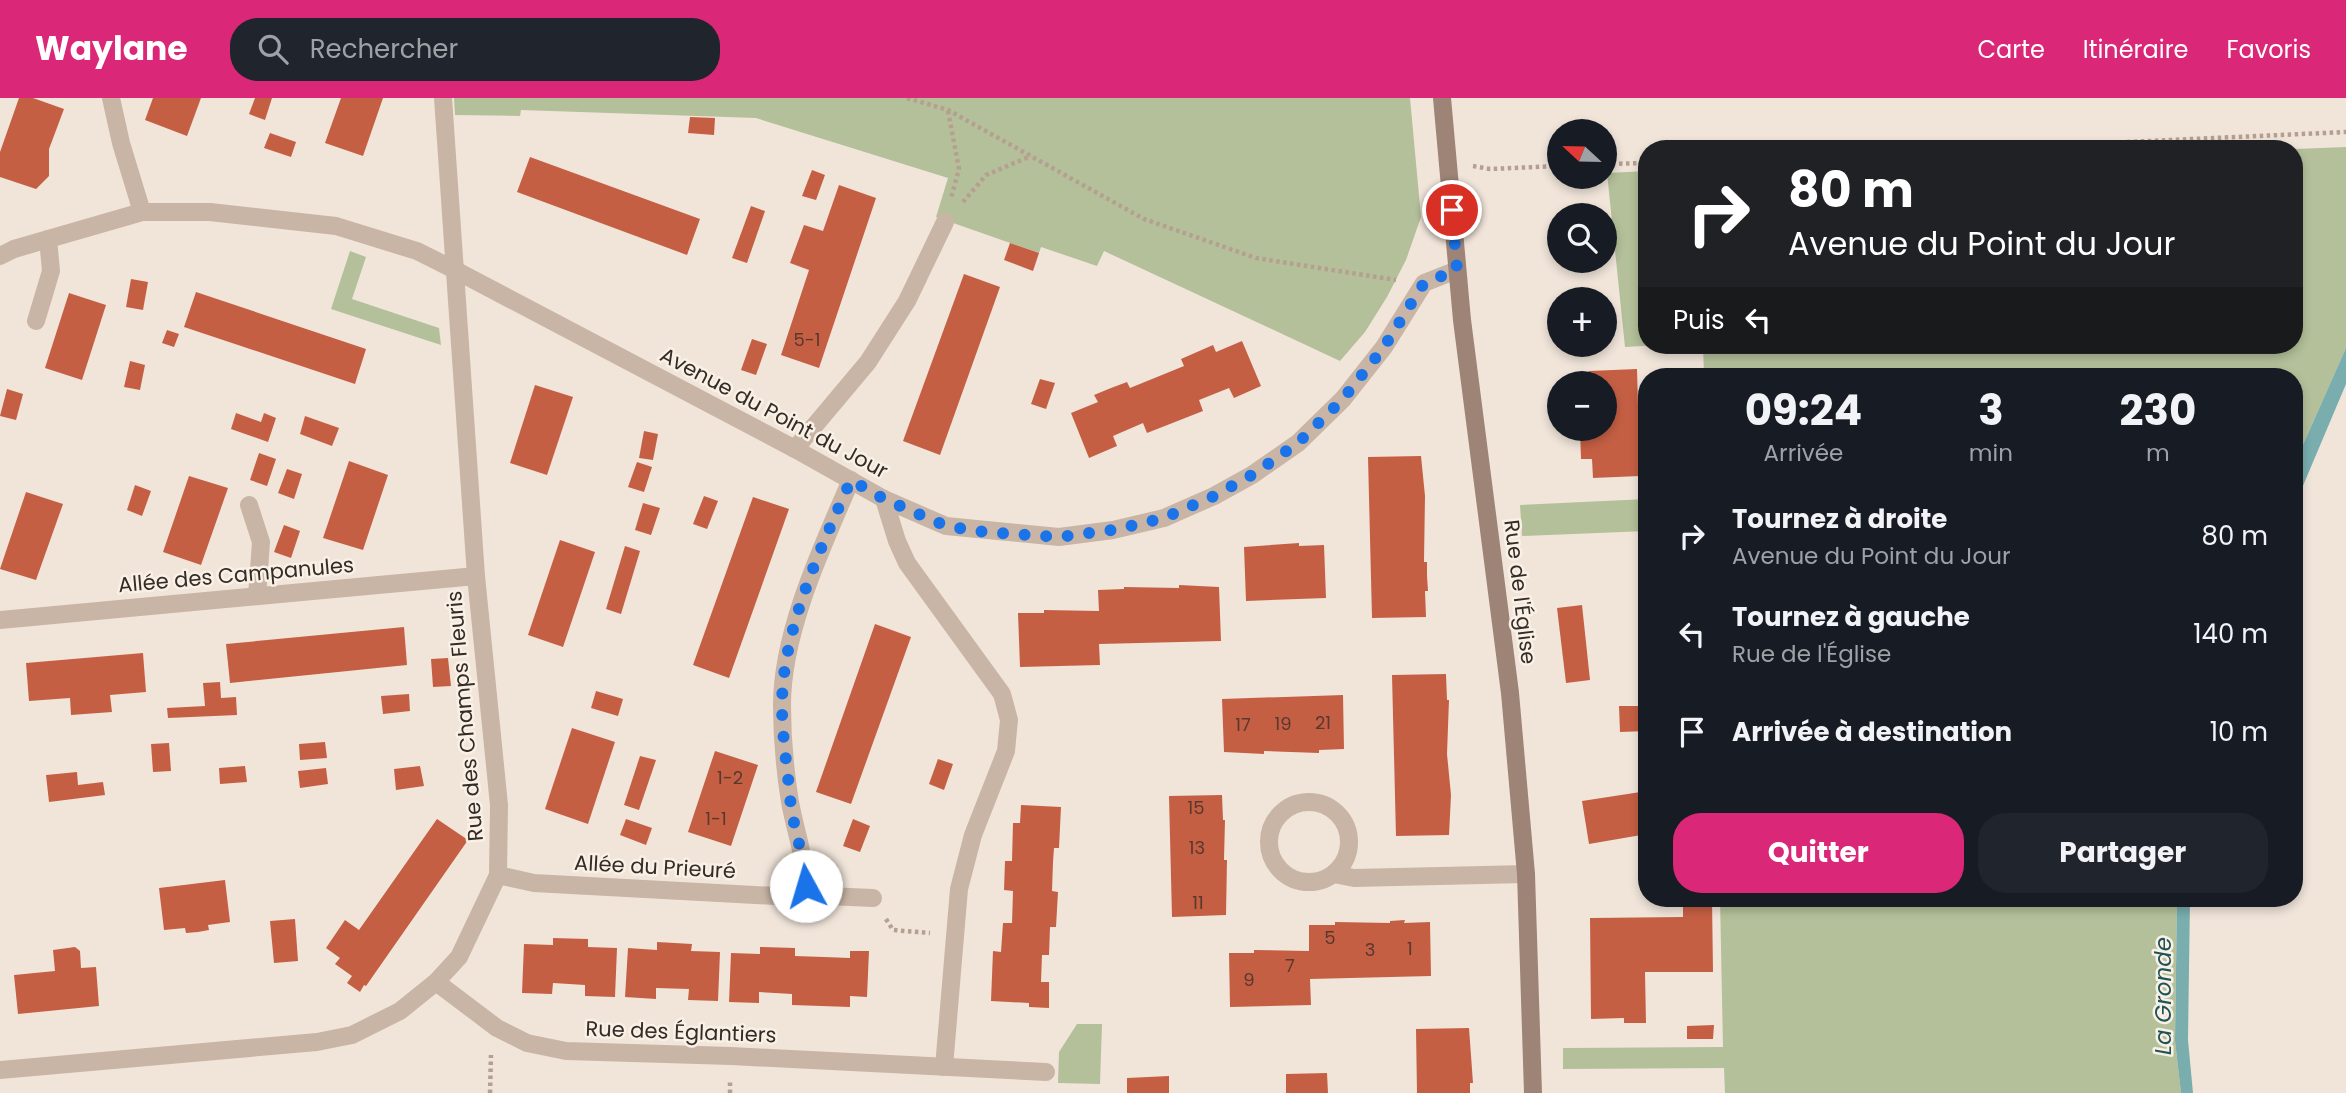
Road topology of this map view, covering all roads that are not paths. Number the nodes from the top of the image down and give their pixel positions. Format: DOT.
graph roads {
  1 [pos="111,98"];
  2 [pos="443,98"];
  3 [pos="1442,98"];
  4 [pos="142,212"];
  5 [pos="946,222"];
  6 [pos="48,239"];
  7 [pos="0,256"];
  8 [pos="455,270"];
  9 [pos="1457,270"];
  10 [pos="36,321"];
  11 [pos="795,449"];
  12 [pos="851,480"];
  13 [pos="884,499"];
  14 [pos="249,505"];
  15 [pos="476,576"];
  16 [pos="257,596"];
  17 [pos="0,620"];
  18 [pos="1334,874"];
  19 [pos="1526,874"];
  20 [pos="498,875"];
  21 [pos="806,886"];
  22 [pos="873,898"];
  23 [pos="436,982"];
  24 [pos="944,1066"];
  25 [pos="0,1070"];
  26 [pos="1046,1072"];
  27 [pos="1533,1093"];
  1 -- 4 [label="street"];
  2 -- 8 [label="street, Rue des Champs Fleuris"];
  3 -- 9 [label="street, Rue de l'Église"];
  4 -- 6 [label="street, Avenue du Point du Jour"];
  4 -- 8 [label="street, Avenue du Point du Jour"];
  5 -- 11 [label="street"];
  6 -- 7 [label="street, Avenue du Point du Jour"];
  6 -- 10 [label="street"];
  8 -- 11 [label="street, Avenue du Point du Jour"];
  8 -- 15 [label="street, Rue des Champs Fleuris"];
  9 -- 13 [label="street, Avenue du Point du Jour"];
  9 -- 19 [label="street, Rue de l'Église"];
  11 -- 12 [label="street, Avenue du Point du Jour"];
  12 -- 13 [label="street, Avenue du Point du Jour"];
  12 -- 21 [label="street"];
  13 -- 24 [label="street"];
  14 -- 16 [label="street"];
  15 -- 16 [label="street, Allée des Campanules"];
  15 -- 20 [label="street, Rue des Champs Fleuris"];
  16 -- 17 [label="street, Allée des Campanules"];
  18 -- 18 [label="street"];
  18 -- 19 [label="street"];
  19 -- 27 [label="street, Rue de l'Église"];
  20 -- 21 [label="street, Allée du Prieuré"];
  20 -- 23 [label="street, Rue des Champs Fleuris"];
  21 -- 22 [label="street"];
  23 -- 24 [label="street, Rue des Églantiers"];
  23 -- 25 [label="street, Rue des Champs Fleuris"];
  24 -- 26 [label="street, Rue des Églantiers"];
}
